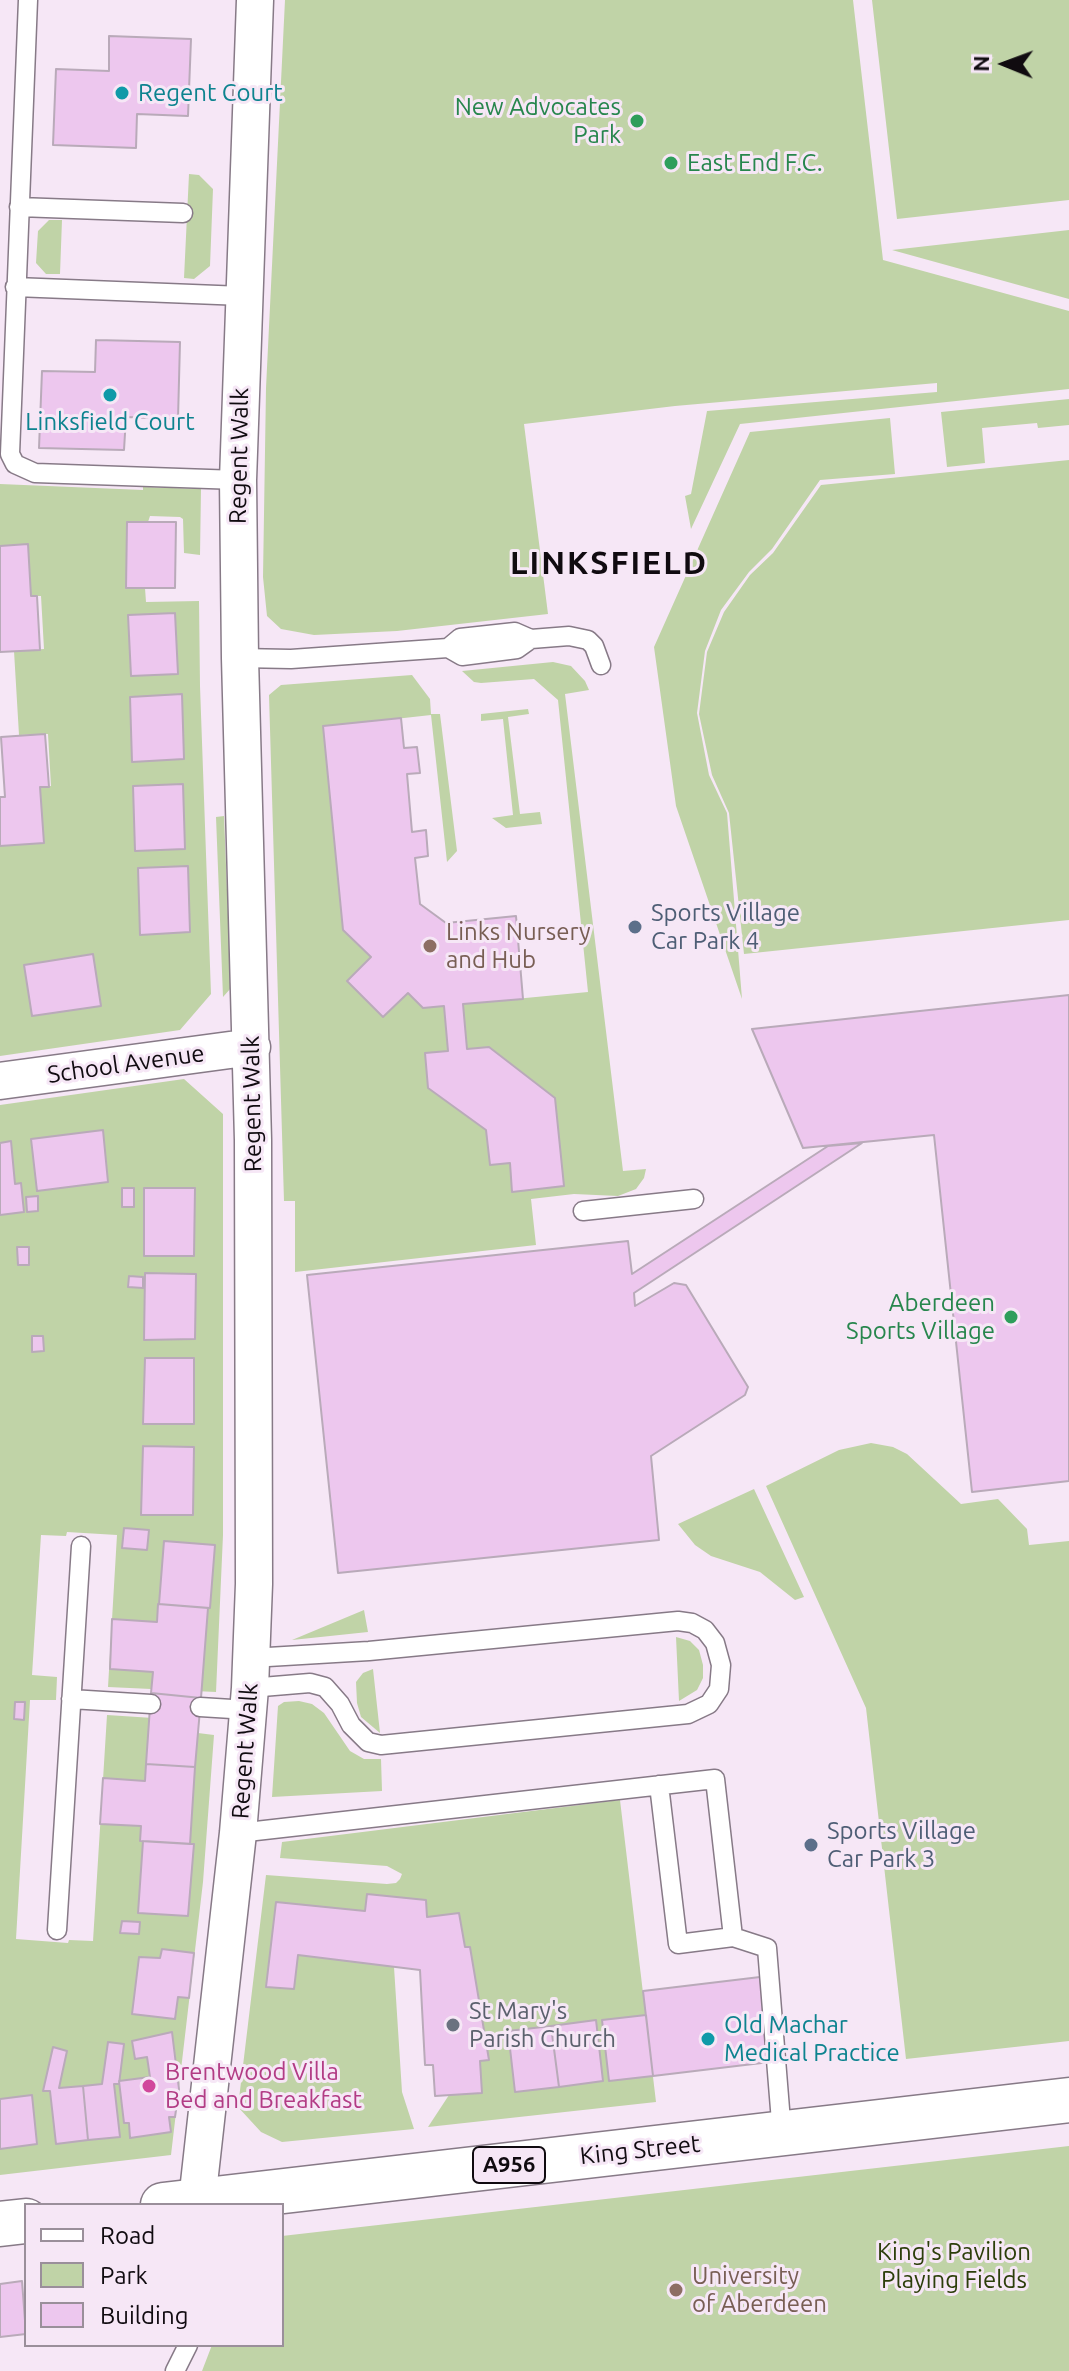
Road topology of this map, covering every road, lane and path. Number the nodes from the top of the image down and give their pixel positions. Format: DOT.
graph roads {
  1 [pos="28,0"];
  2 [pos="255,0"];
  3 [pos="19,207"];
  4 [pos="183,213"];
  5 [pos="15,287"];
  6 [pos="243,296"];
  7 [pos="238,480"];
  8 [pos="240,658"];
  9 [pos="601,665"];
  10 [pos="252,1047"];
  11 [pos="0,1081"];
  12 [pos="694,1199"];
  13 [pos="583,1211"];
  14 [pos="81,1546"];
  15 [pos="250,1685"];
  16 [pos="71,1699"];
  17 [pos="151,1704"];
  18 [pos="200,1707"];
  19 [pos="659,1785"];
  20 [pos="238,1833"];
  21 [pos="57,1930"];
  22 [pos="733,1937"];
  23 [pos="1069,2100"];
  24 [pos="782,2134"];
  25 [pos="186,2203"];
  26 [pos="195,2203"];
  27 [pos="24,2221"];
  28 [pos="0,2224"];
  29 [pos="187,2347"];
  30 [pos="175,2371"];
  1 -- 3 [label="lane"];
  2 -- 6 [label="street, Regent Walk"];
  3 -- 4 [label="lane"];
  3 -- 5 [label="lane"];
  5 -- 6 [label="lane"];
  5 -- 7 [label="lane"];
  6 -- 7 [label="street, Regent Walk"];
  7 -- 8 [label="street, Regent Walk"];
  8 -- 9 [label="lane"];
  8 -- 10 [label="street, Regent Walk"];
  10 -- 11 [label="street, School Avenue"];
  10 -- 15 [label="street, Regent Walk"];
  12 -- 13 [label="lane"];
  14 -- 16 [label="lane"];
  15 -- 15 [label="lane"];
  15 -- 18 [label="lane"];
  15 -- 20 [label="street, Regent Walk"];
  16 -- 17 [label="lane"];
  16 -- 21 [label="lane"];
  19 -- 20 [label="lane"];
  19 -- 22 [label="lane"];
  19 -- 22 [label="lane"];
  20 -- 25 [label="street, Regent Walk"];
  22 -- 24 [label="lane"];
  23 -- 24 [label="main road, King Street / A956"];
  24 -- 26 [label="main road, King Street / A956"];
  27 -- 28 [label="main road"];
  29 -- 30 [label="lane"];
}
